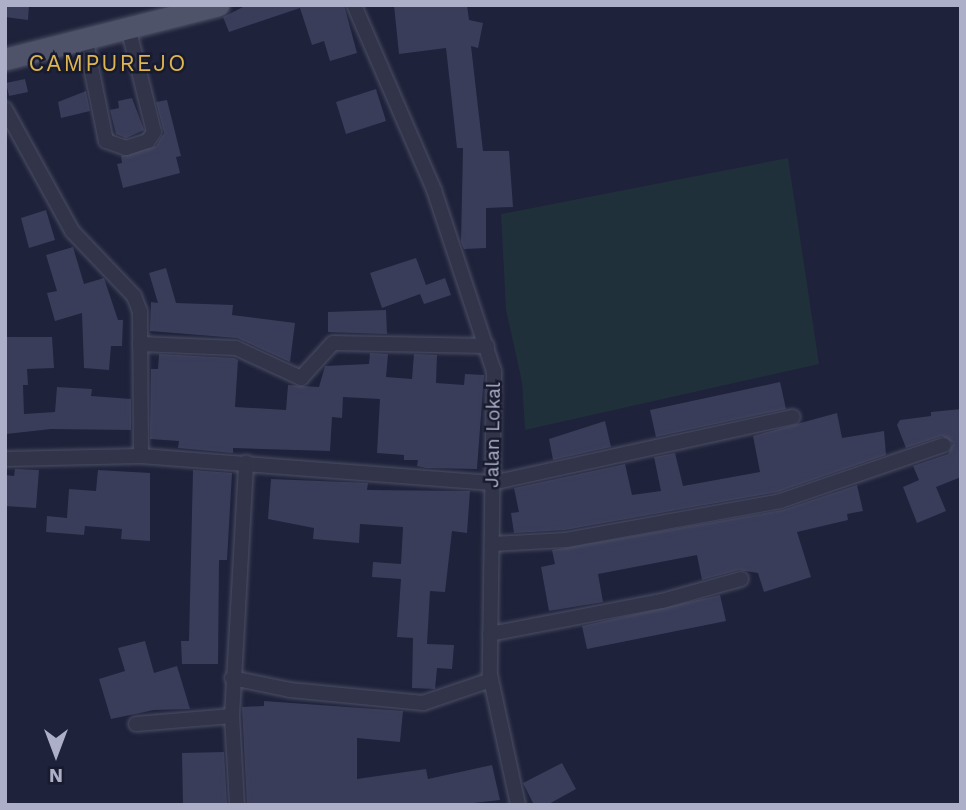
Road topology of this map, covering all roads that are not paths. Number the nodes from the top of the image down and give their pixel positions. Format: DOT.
graph roads {
  1 [pos="218,5"];
  2 [pos="354,5"];
  3 [pos="178,11"];
  4 [pos="129,31"];
  5 [pos="86,42"];
  6 [pos="5,59"];
  7 [pos="5,109"];
  8 [pos="141,344"];
  9 [pos="487,346"];
  10 [pos="793,417"];
  11 [pos="944,445"];
  12 [pos="141,456"];
  13 [pos="5,459"];
  14 [pos="246,462"];
  15 [pos="492,483"];
  16 [pos="493,544"];
  17 [pos="741,579"];
  18 [pos="490,634"];
  19 [pos="232,678"];
  20 [pos="491,680"];
  21 [pos="232,716"];
  22 [pos="136,724"];
  23 [pos="237,805"];
  24 [pos="518,805"];
  1 -- 3 [label="main road"];
  2 -- 9 [label="street, Jalan Lokal"];
  3 -- 4 [label="main road"];
  4 -- 5 [label="main road"];
  4 -- 5 [label="street"];
  5 -- 6 [label="main road"];
  7 -- 8 [label="street"];
  8 -- 9 [label="street"];
  8 -- 12 [label="street"];
  9 -- 15 [label="street, Jalan Lokal"];
  10 -- 15 [label="street"];
  11 -- 16 [label="street"];
  12 -- 13 [label="street"];
  12 -- 14 [label="street"];
  14 -- 15 [label="street"];
  14 -- 19 [label="street"];
  15 -- 16 [label="street, Jalan Lokal"];
  16 -- 18 [label="street, Jalan Lokal"];
  17 -- 18 [label="street"];
  18 -- 20 [label="street, Jalan Lokal"];
  19 -- 20 [label="street"];
  19 -- 21 [label="street"];
  20 -- 24 [label="street, Jalan Lokal"];
  21 -- 22 [label="street"];
  21 -- 23 [label="street"];
}
